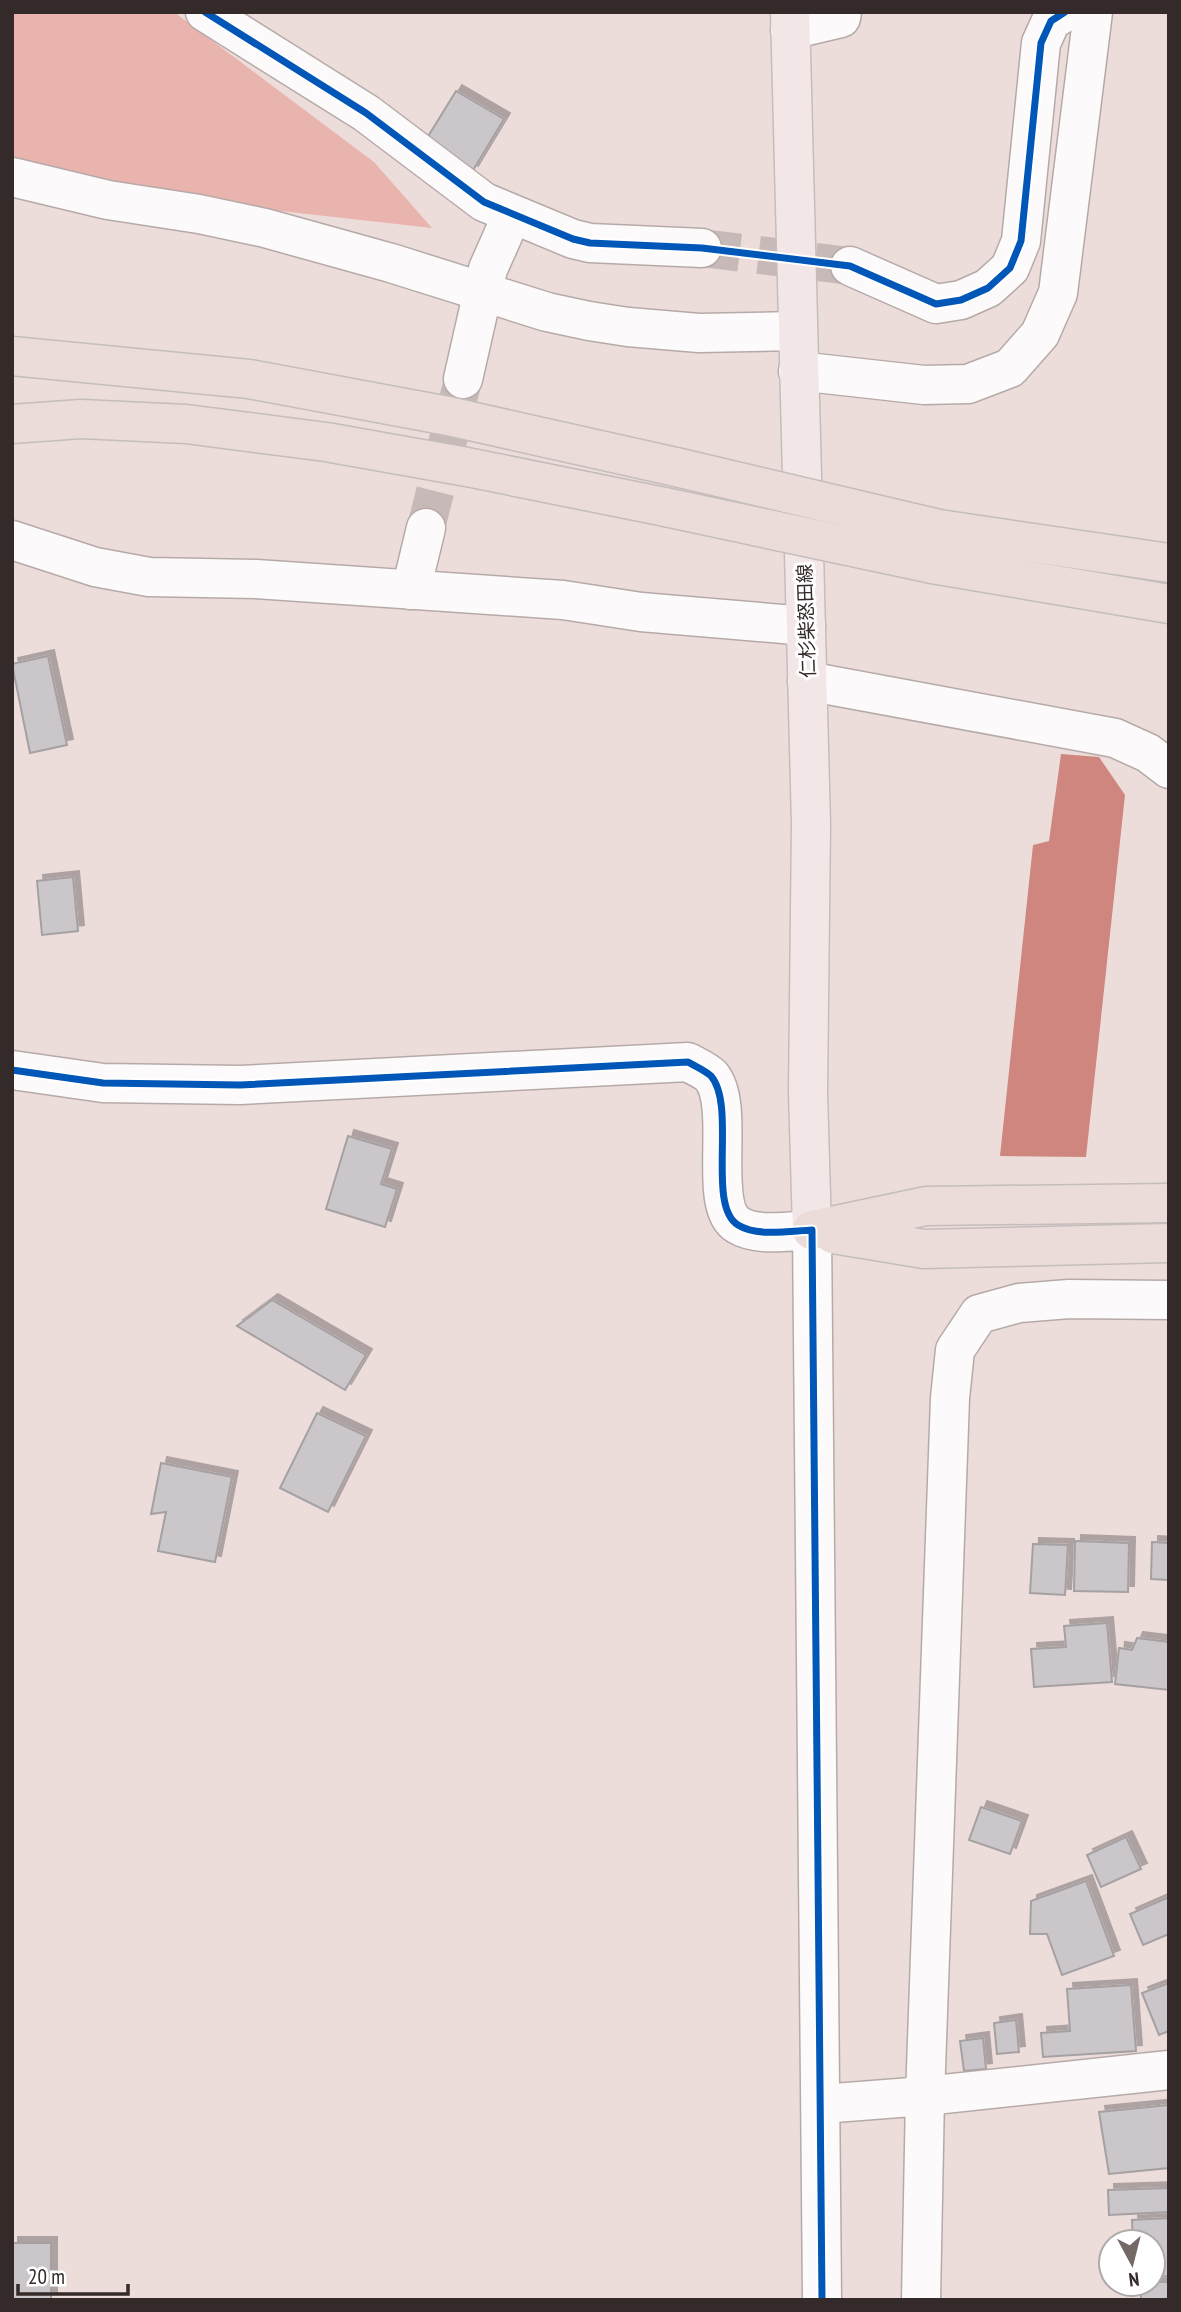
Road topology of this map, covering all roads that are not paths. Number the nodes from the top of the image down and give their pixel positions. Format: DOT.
graph roads {
  1 [pos="205,12"];
  2 [pos="842,12"];
  3 [pos="1065,12"];
  4 [pos="1093,12"];
  5 [pos="790,21"];
  6 [pos="12,177"];
  7 [pos="512,215"];
  8 [pos="702,248"];
  9 [pos="850,266"];
  10 [pos="482,291"];
  11 [pos="797,331"];
  12 [pos="12,356"];
  13 [pos="798,371"];
  14 [pos="463,379"];
  15 [pos="12,424"];
  16 [pos="426,528"];
  17 [pos="12,540"];
  18 [pos="936,547"];
  19 [pos="1169,563"];
  20 [pos="411,590"];
  21 [pos="1169,604"];
  22 [pos="806,626"];
  23 [pos="807,681"];
  24 [pos="1169,769"];
  25 [pos="12,1070"];
  26 [pos="1169,1203"];
  27 [pos="812,1230"];
  28 [pos="1169,1243"];
  29 [pos="1169,1300"];
  30 [pos="1169,2070"];
  31 [pos="925,2096"];
  32 [pos="821,2104"];
  33 [pos="822,2300"];
  34 [pos="920,2300"];
  1 -- 7 [label="street"];
  2 -- 5 [label="street"];
  3 -- 9 [label="street"];
  4 -- 13 [label="street"];
  5 -- 11 [label="main road, 仁杉柴怒田線"];
  6 -- 10 [label="street"];
  7 -- 8 [label="street"];
  7 -- 10 [label="street"];
  10 -- 11 [label="street"];
  10 -- 14 [label="street"];
  11 -- 13 [label="main road, 仁杉柴怒田線"];
  12 -- 18 [label="highway, bridge"];
  13 -- 22 [label="main road, 仁杉柴怒田線"];
  15 -- 18 [label="highway, bridge"];
  16 -- 20 [label="street"];
  17 -- 20 [label="street"];
  18 -- 19 [label="highway"];
  18 -- 21 [label="highway"];
  20 -- 22 [label="street"];
  22 -- 23 [label="main road, 仁杉柴怒田線"];
  23 -- 24 [label="street"];
  23 -- 27 [label="main road, 仁杉柴怒田線"];
  25 -- 27 [label="street"];
  26 -- 27 [label="highway"];
  27 -- 28 [label="highway"];
  27 -- 32 [label="street"];
  29 -- 31 [label="street"];
  30 -- 31 [label="street"];
  31 -- 32 [label="street"];
  31 -- 34 [label="street"];
  32 -- 33 [label="street"];
}
